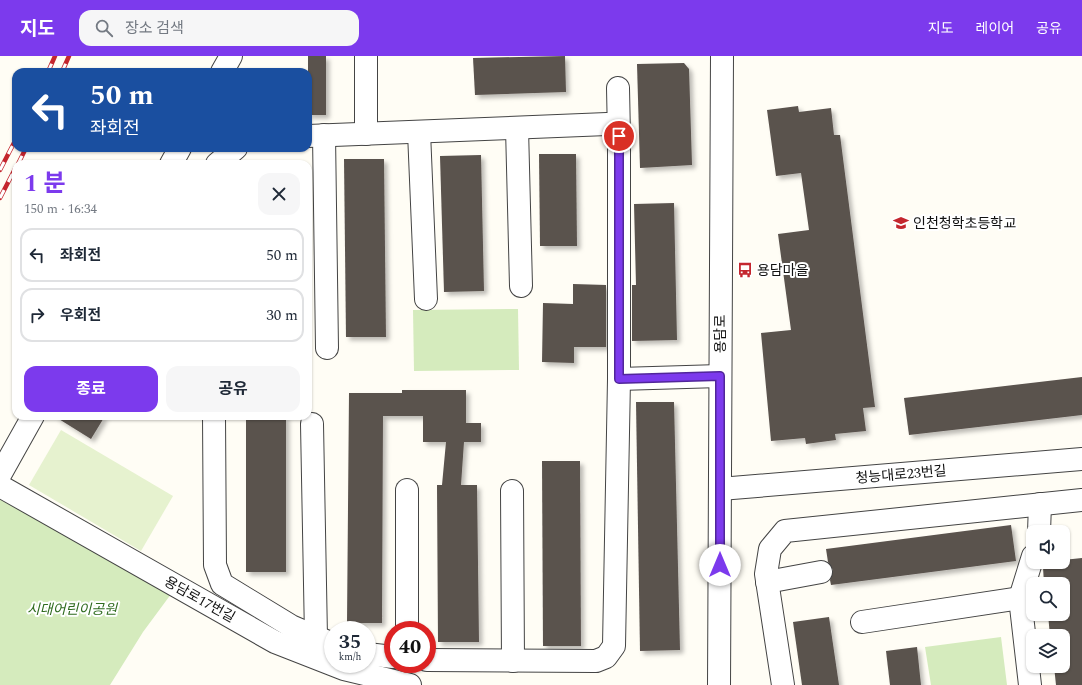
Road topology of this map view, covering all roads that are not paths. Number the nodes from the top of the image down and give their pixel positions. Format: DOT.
graph roads {
  1 [pos="231,56"];
  2 [pos="366,56"];
  3 [pos="722,56"];
  4 [pos="224,68"];
  5 [pos="618,88"];
  6 [pos="517,128"];
  7 [pos="419,132"];
  8 [pos="366,134"];
  9 [pos="316,136"];
  10 [pos="619,136"];
  11 [pos="231,152"];
  12 [pos="222,160"];
  13 [pos="521,286"];
  14 [pos="426,299"];
  15 [pos="327,348"];
  16 [pos="720,376"];
  17 [pos="619,379"];
  18 [pos="31,420"];
  19 [pos="214,420"];
  20 [pos="312,424"];
  21 [pos="1082,458"];
  22 [pos="0,475"];
  23 [pos="0,486"];
  24 [pos="720,489"];
  25 [pos="407,490"];
  26 [pos="512,491"];
  27 [pos="1082,500"];
  28 [pos="1040,504"];
  29 [pos="1039,525"];
  30 [pos="1029,569"];
  31 [pos="821,572"];
  32 [pos="767,582"];
  33 [pos="1020,598"];
  34 [pos="407,621"];
  35 [pos="862,622"];
  36 [pos="324,640"];
  37 [pos="436,660"];
  38 [pos="513,661"];
  39 [pos="410,685"];
  40 [pos="719,685"];
  41 [pos="783,685"];
  42 [pos="1030,685"];
  1 -- 4 [label="street"];
  2 -- 8 [label="street"];
  3 -- 16 [label="street, 용담로"];
  5 -- 10 [label="street"];
  6 -- 7 [label="street"];
  6 -- 10 [label="street"];
  6 -- 13 [label="street"];
  7 -- 8 [label="street"];
  7 -- 14 [label="street"];
  8 -- 9 [label="street"];
  9 -- 15 [label="street"];
  10 -- 17 [label="street"];
  11 -- 12 [label="street"];
  16 -- 17 [label="street"];
  16 -- 24 [label="street, 용담로"];
  17 -- 38 [label="street"];
  18 -- 22 [label="street"];
  19 -- 36 [label="street"];
  20 -- 36 [label="street"];
  21 -- 24 [label="street, 청능대로23번길"];
  23 -- 39 [label="street, 용담로17번길"];
  24 -- 40 [label="street, 용담로"];
  25 -- 34 [label="street"];
  26 -- 38 [label="street"];
  27 -- 28 [label="street"];
  28 -- 29 [label="street"];
  28 -- 32 [label="street"];
  30 -- 33 [label="street"];
  31 -- 32 [label="street"];
  32 -- 41 [label="street"];
  33 -- 35 [label="street"];
  33 -- 42 [label="street"];
  37 -- 38 [label="street"];
}
